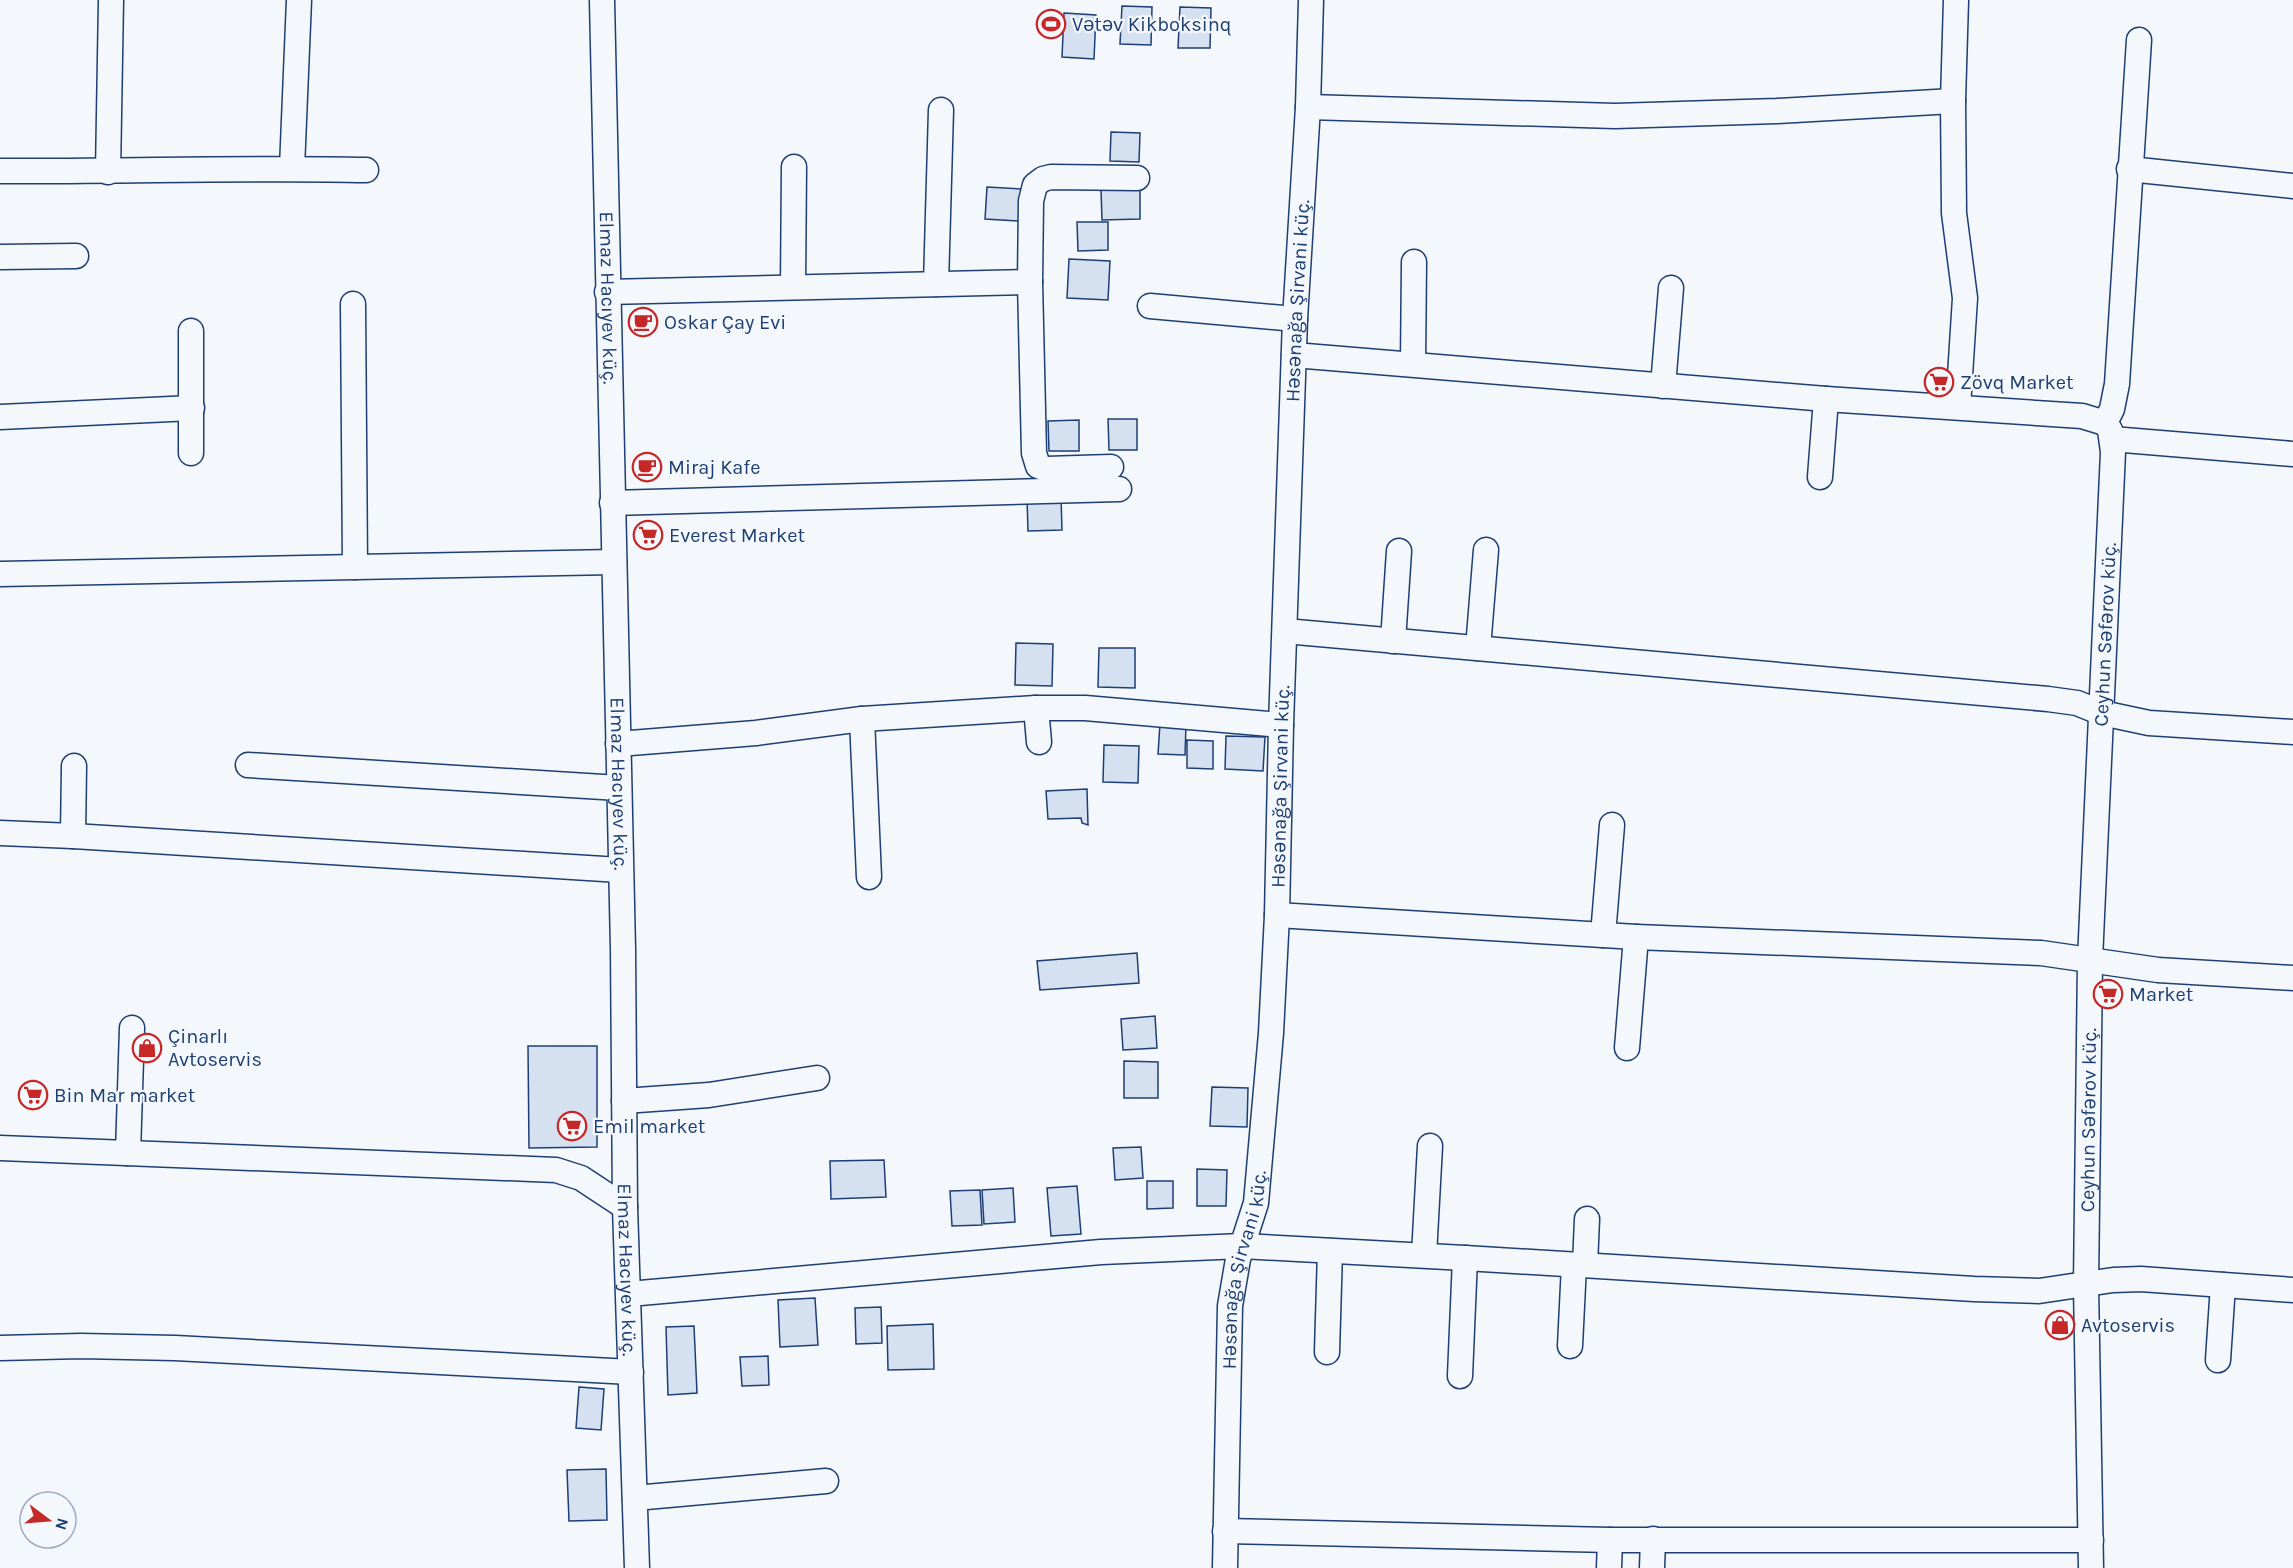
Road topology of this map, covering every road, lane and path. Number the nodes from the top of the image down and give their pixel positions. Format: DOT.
graph roads {
  1 [pos="111,0"];
  2 [pos="299,0"];
  3 [pos="602,0"];
  4 [pos="1311,0"];
  5 [pos="1956,0"];
  6 [pos="2139,40"];
  7 [pos="1953,101"];
  8 [pos="1308,107"];
  9 [pos="941,110"];
  10 [pos="794,166"];
  11 [pos="292,168"];
  12 [pos="2129,169"];
  13 [pos="366,170"];
  14 [pos="0,171"];
  15 [pos="108,172"];
  16 [pos="1137,178"];
  17 [pos="2293,186"];
  18 [pos="76,256"];
  19 [pos="0,257"];
  20 [pos="1414,262"];
  21 [pos="1030,282"];
  22 [pos="936,284"];
  23 [pos="793,287"];
  24 [pos="1671,288"];
  25 [pos="607,292"];
  26 [pos="353,304"];
  27 [pos="1150,306"];
  28 [pos="1295,319"];
  29 [pos="191,331"];
  30 [pos="1294,355"];
  31 [pos="1413,364"];
  32 [pos="1663,386"];
  33 [pos="1826,399"];
  34 [pos="1958,407"];
  35 [pos="192,408"];
  36 [pos="0,417"];
  37 [pos="2108,431"];
  38 [pos="191,453"];
  39 [pos="2293,454"];
  40 [pos="1820,477"];
  41 [pos="612,503"];
  42 [pos="1486,550"];
  43 [pos="1399,551"];
  44 [pos="614,561"];
  45 [pos="355,567"];
  46 [pos="0,574"];
  47 [pos="1285,631"];
  48 [pos="1393,641"];
  49 [pos="1478,648"];
  50 [pos="1036,708"];
  51 [pos="2102,713"];
  52 [pos="862,719"];
  53 [pos="1281,725"];
  54 [pos="2293,732"];
  55 [pos="1039,742"];
  56 [pos="618,744"];
  57 [pos="248,765"];
  58 [pos="74,766"];
  59 [pos="619,788"];
  60 [pos="1612,825"];
  61 [pos="0,833"];
  62 [pos="74,836"];
  63 [pos="620,870"];
  64 [pos="869,877"];
  65 [pos="1277,915"];
  66 [pos="1603,935"];
  67 [pos="1636,936"];
  68 [pos="2090,960"];
  69 [pos="2293,978"];
  70 [pos="132,1028"];
  71 [pos="1627,1048"];
  72 [pos="817,1077"];
  73 [pos="624,1101"];
  74 [pos="1430,1146"];
  75 [pos="0,1148"];
  76 [pos="128,1153"];
  77 [pos="625,1207"];
  78 [pos="1587,1219"];
  79 [pos="1242,1246"];
  80 [pos="1330,1251"];
  81 [pos="1424,1255"];
  82 [pos="1465,1258"];
  83 [pos="1579,1265"];
  84 [pos="2086,1285"];
  85 [pos="2223,1285"];
  86 [pos="2293,1290"];
  87 [pos="629,1294"];
  88 [pos="1570,1346"];
  89 [pos="0,1348"];
  90 [pos="1327,1352"];
  91 [pos="2218,1360"];
  92 [pos="631,1371"];
  93 [pos="1460,1377"];
  94 [pos="826,1482"];
  95 [pos="635,1498"];
  96 [pos="1226,1531"];
  97 [pos="1653,1539"];
  98 [pos="1610,1540"];
  99 [pos="2091,1540"];
  100 [pos="637,1568"];
  101 [pos="1225,1568"];
  102 [pos="1609,1568"];
  103 [pos="1652,1568"];
  104 [pos="2091,1568"];
  1 -- 15 [label="street"];
  2 -- 11 [label="street"];
  3 -- 25 [label="street, Elmaz Hacıyev küç."];
  4 -- 8 [label="street, Həsənağa Şirvani küç."];
  5 -- 7 [label="street"];
  6 -- 12 [label="street, Ceyhun Səfərov küç."];
  7 -- 8 [label="street"];
  7 -- 34 [label="street"];
  8 -- 28 [label="street, Həsənağa Şirvani küç."];
  9 -- 22 [label="street"];
  10 -- 23 [label="street"];
  11 -- 13 [label="street"];
  11 -- 15 [label="street"];
  12 -- 17 [label="street"];
  12 -- 37 [label="street, Ceyhun Səfərov küç."];
  14 -- 15 [label="street"];
  16 -- 21 [label="street"];
  18 -- 19 [label="street"];
  20 -- 31 [label="street"];
  21 -- 22 [label="street"];
  21 -- 41 [label="street"];
  22 -- 23 [label="street"];
  23 -- 25 [label="street"];
  24 -- 32 [label="street"];
  25 -- 41 [label="street, Elmaz Hacıyev küç."];
  26 -- 45 [label="street"];
  27 -- 28 [label="street"];
  28 -- 30 [label="street, Həsənağa Şirvani küç."];
  29 -- 35 [label="street"];
  30 -- 31 [label="street"];
  30 -- 47 [label="street, Həsənağa Şirvani küç."];
  31 -- 32 [label="street"];
  32 -- 33 [label="street"];
  33 -- 34 [label="street"];
  33 -- 40 [label="street"];
  34 -- 37 [label="street"];
  35 -- 36 [label="street"];
  35 -- 38 [label="street"];
  37 -- 39 [label="street"];
  37 -- 51 [label="street, Ceyhun Səfərov küç."];
  41 -- 44 [label="street, Elmaz Hacıyev küç."];
  42 -- 49 [label="street"];
  43 -- 48 [label="street"];
  44 -- 45 [label="street"];
  44 -- 56 [label="street, Elmaz Hacıyev küç."];
  45 -- 46 [label="street"];
  47 -- 48 [label="street"];
  47 -- 53 [label="street, Həsənağa Şirvani küç."];
  48 -- 49 [label="street"];
  49 -- 51 [label="street"];
  50 -- 52 [label="street"];
  50 -- 53 [label="street"];
  50 -- 55 [label="street"];
  51 -- 54 [label="street"];
  51 -- 68 [label="street, Ceyhun Səfərov küç."];
  52 -- 56 [label="street"];
  52 -- 64 [label="street"];
  53 -- 65 [label="street, Həsənağa Şirvani küç."];
  56 -- 59 [label="street, Elmaz Hacıyev küç."];
  57 -- 59 [label="street"];
  58 -- 62 [label="street"];
  59 -- 63 [label="street, Elmaz Hacıyev küç."];
  60 -- 66 [label="street"];
  61 -- 62 [label="street"];
  62 -- 63 [label="street"];
  63 -- 73 [label="street, Elmaz Hacıyev küç."];
  65 -- 66 [label="street"];
  65 -- 79 [label="street, Həsənağa Şirvani küç."];
  66 -- 67 [label="street"];
  67 -- 68 [label="street"];
  67 -- 71 [label="street"];
  68 -- 69 [label="street"];
  68 -- 84 [label="street, Ceyhun Səfərov küç."];
  70 -- 76 [label="street"];
  72 -- 73 [label="street"];
  73 -- 77 [label="street, Elmaz Hacıyev küç."];
  74 -- 81 [label="street"];
  75 -- 76 [label="street"];
  76 -- 77 [label="street"];
  77 -- 87 [label="street, Elmaz Hacıyev küç."];
  78 -- 83 [label="street"];
  79 -- 80 [label="street"];
  79 -- 87 [label="street"];
  79 -- 96 [label="street, Həsənağa Şirvani küç."];
  80 -- 81 [label="street"];
  80 -- 90 [label="street"];
  81 -- 82 [label="street"];
  82 -- 83 [label="street"];
  82 -- 93 [label="street"];
  83 -- 84 [label="street"];
  83 -- 88 [label="street"];
  84 -- 85 [label="street"];
  84 -- 99 [label="street, Ceyhun Səfərov küç."];
  85 -- 86 [label="street"];
  85 -- 91 [label="street"];
  87 -- 92 [label="street, Elmaz Hacıyev küç."];
  89 -- 92 [label="street"];
  92 -- 95 [label="street, Elmaz Hacıyev küç."];
  94 -- 95 [label="street"];
  95 -- 100 [label="street, Elmaz Hacıyev küç."];
  96 -- 98 [label="street"];
  96 -- 101 [label="street, Həsənağa Şirvani küç."];
  97 -- 98 [label="street"];
  97 -- 99 [label="street"];
  97 -- 103 [label="street"];
  98 -- 102 [label="street"];
  99 -- 104 [label="street, Ceyhun Səfərov küç."];
}
